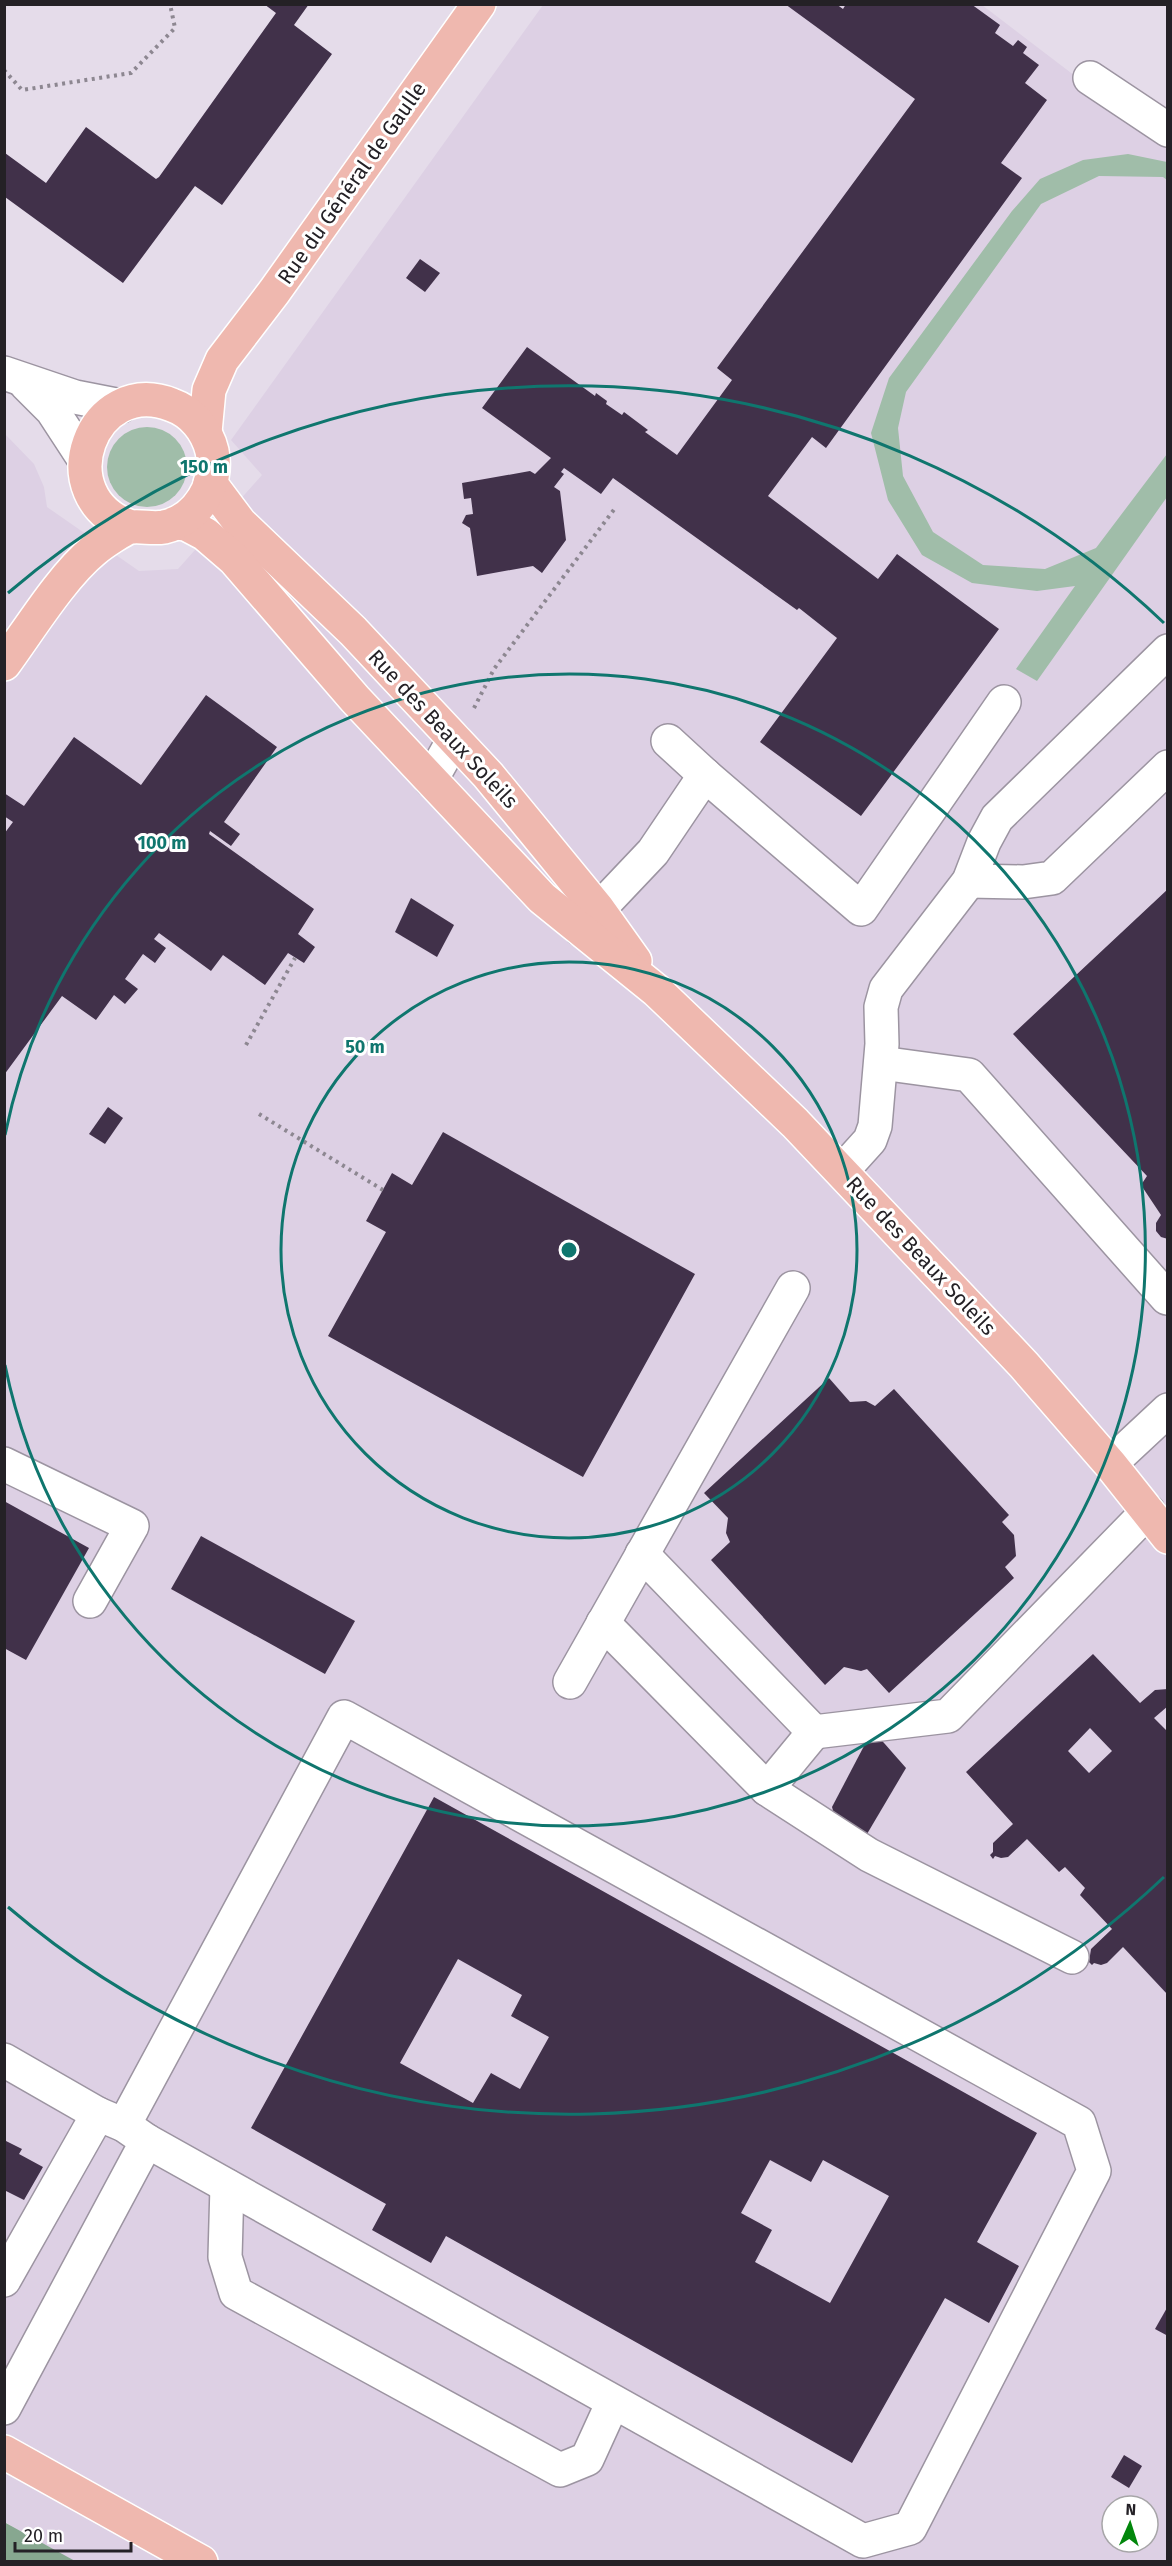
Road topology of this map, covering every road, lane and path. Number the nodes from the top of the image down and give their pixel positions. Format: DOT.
graph roads {
  1 [pos="170,4"];
  2 [pos="479,4"];
  3 [pos="4,70"];
  4 [pos="1090,78"];
  5 [pos="1167,130"];
  6 [pos="222,360"];
  7 [pos="14,377"];
  8 [pos="158,400"];
  9 [pos="121,406"];
  10 [pos="205,432"];
  11 [pos="84,459"];
  12 [pos="210,483"];
  13 [pos="96,502"];
  14 [pos="616,507"];
  15 [pos="177,523"];
  16 [pos="131,527"];
  17 [pos="77,567"];
  18 [pos="1167,651"];
  19 [pos="4,664"];
  20 [pos="1004,702"];
  21 [pos="473,709"];
  22 [pos="454,739"];
  23 [pos="668,741"];
  24 [pos="1167,767"];
  25 [pos="705,775"];
  26 [pos="431,780"];
  27 [pos="969,881"];
  28 [pos="588,920"];
  29 [pos="295,958"];
  30 [pos="246,1045"];
  31 [pos="881,1063"];
  32 [pos="259,1114"];
  33 [pos="842,1171"];
  34 [pos="383,1190"];
  35 [pos="793,1288"];
  36 [pos="1167,1298"];
  37 [pos="1167,1410"];
  38 [pos="4,1464"];
  39 [pos="1110,1464"];
  40 [pos="1148,1512"];
  41 [pos="1167,1537"];
  42 [pos="642,1554"];
  43 [pos="90,1601"];
  44 [pos="603,1623"];
  45 [pos="570,1682"];
  46 [pos="814,1732"];
  47 [pos="767,1789"];
  48 [pos="1072,1957"];
  49 [pos="4,2060"];
  50 [pos="123,2127"];
  51 [pos="227,2186"];
  52 [pos="4,2280"];
  53 [pos="613,2402"];
  54 [pos="4,2408"];
  55 [pos="4,2452"];
  56 [pos="201,2562"];
  1 -- 3 [label="path"];
  2 -- 6 [label="main road, Rue du Général de Gaulle"];
  4 -- 5 [label="street"];
  6 -- 8 [label="main road"];
  6 -- 10 [label="main road"];
  7 -- 9 [label="street"];
  7 -- 11 [label="street"];
  8 -- 9 [label="main road"];
  8 -- 10 [label="main road"];
  9 -- 11 [label="main road"];
  10 -- 12 [label="main road"];
  11 -- 13 [label="main road"];
  12 -- 15 [label="main road"];
  12 -- 22 [label="main road, Rue des Beaux Soleils"];
  13 -- 16 [label="main road"];
  13 -- 17 [label="main road"];
  14 -- 21 [label="path"];
  15 -- 16 [label="main road"];
  15 -- 26 [label="main road, Rue des Beaux Soleils"];
  16 -- 17 [label="main road"];
  17 -- 19 [label="main road"];
  18 -- 27 [label="street"];
  20 -- 25 [label="street"];
  22 -- 26 [label="street"];
  22 -- 28 [label="main road, Rue des Beaux Soleils"];
  23 -- 25 [label="street"];
  24 -- 27 [label="street"];
  25 -- 28 [label="street"];
  26 -- 28 [label="main road, Rue des Beaux Soleils"];
  27 -- 31 [label="street"];
  28 -- 33 [label="main road, Rue des Beaux Soleils"];
  29 -- 30 [label="path"];
  31 -- 33 [label="street"];
  31 -- 36 [label="street"];
  32 -- 34 [label="path"];
  33 -- 39 [label="main road, Rue des Beaux Soleils"];
  35 -- 42 [label="street"];
  37 -- 39 [label="street"];
  38 -- 43 [label="street"];
  39 -- 40 [label="main road, Rue des Beaux Soleils"];
  40 -- 41 [label="main road, Rue des Beaux Soleils"];
  40 -- 46 [label="street"];
  42 -- 44 [label="street"];
  42 -- 46 [label="street"];
  44 -- 45 [label="street"];
  44 -- 47 [label="street"];
  46 -- 47 [label="street"];
  47 -- 48 [label="street"];
  49 -- 50 [label="street"];
  50 -- 51 [label="street"];
  50 -- 52 [label="street"];
  50 -- 53 [label="street"];
  50 -- 54 [label="street"];
  51 -- 53 [label="street"];
  51 -- 53 [label="street"];
  55 -- 56 [label="main road"];
}
